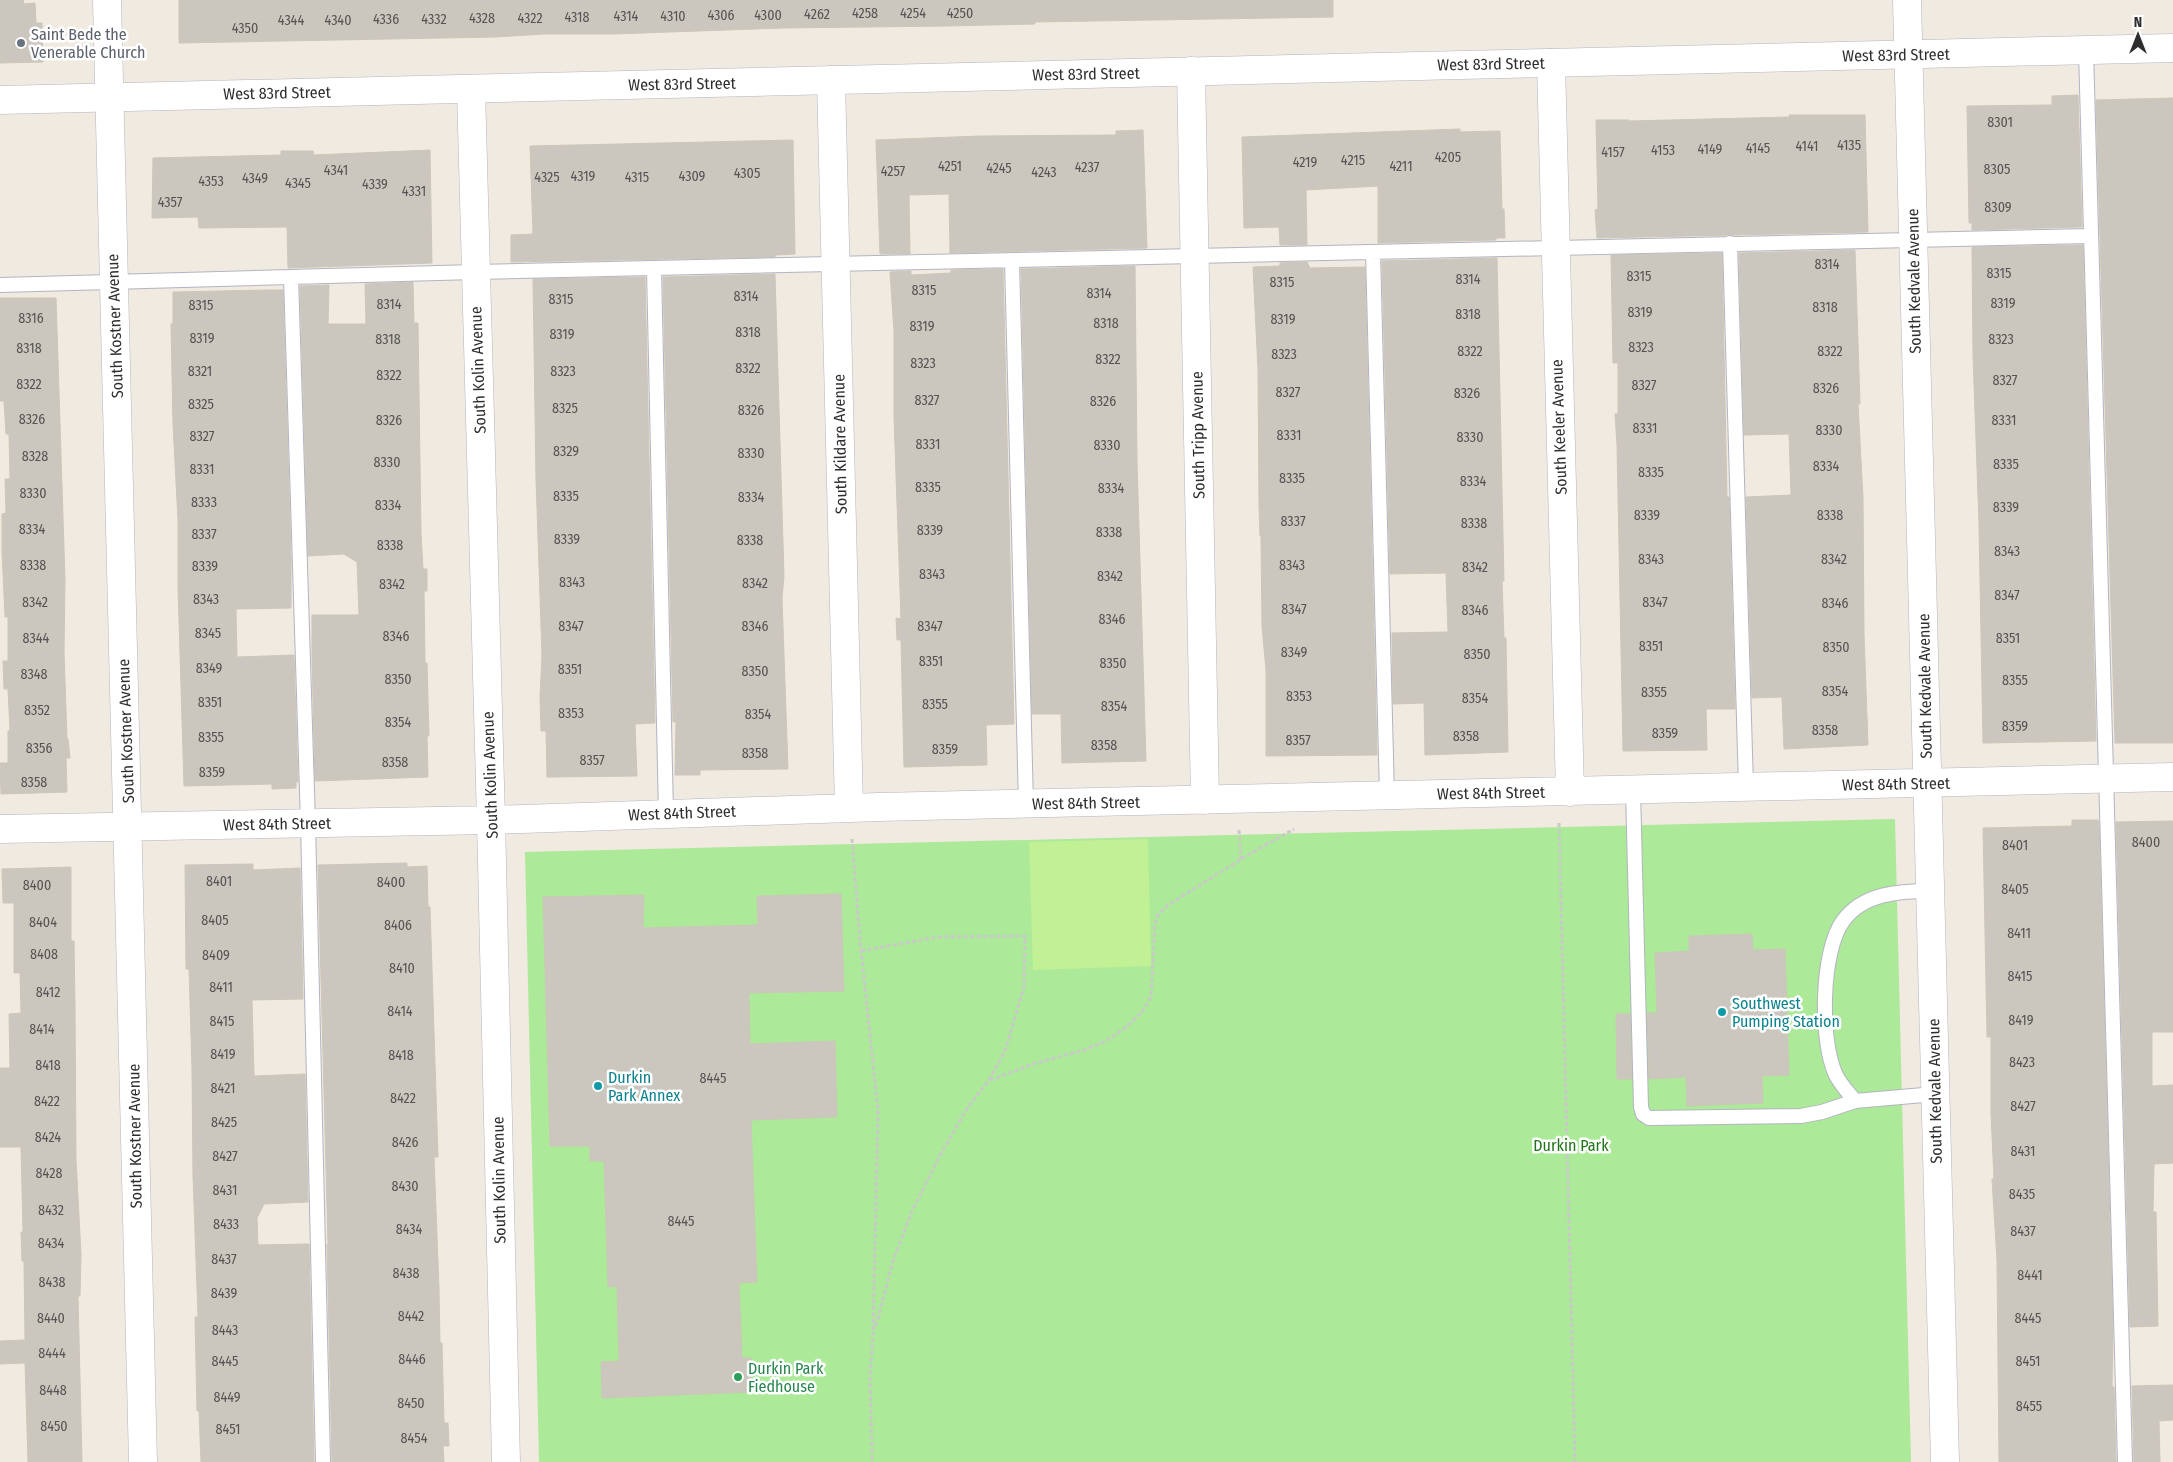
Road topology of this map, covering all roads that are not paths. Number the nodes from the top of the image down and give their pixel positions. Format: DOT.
graph roads {
  1 [pos="107,0"];
  2 [pos="1907,0"];
  3 [pos="2173,48"];
  4 [pos="2086,50"];
  5 [pos="1908,54"];
  6 [pos="1551,63"];
  7 [pos="1191,71"];
  8 [pos="831,80"];
  9 [pos="471,89"];
  10 [pos="109,97"];
  11 [pos="0,100"];
  12 [pos="2091,236"];
  13 [pos="1913,240"];
  14 [pos="1730,243"];
  15 [pos="1554,247"];
  16 [pos="1373,252"];
  17 [pos="1194,256"];
  18 [pos="1012,261"];
  19 [pos="835,265"];
  20 [pos="654,269"];
  21 [pos="475,272"];
  22 [pos="291,277"];
  23 [pos="114,282"];
  24 [pos="0,285"];
  25 [pos="2173,777"];
  26 [pos="2106,779"];
  27 [pos="1927,783"];
  28 [pos="1746,787"];
  29 [pos="1633,790"];
  30 [pos="1570,792"];
  31 [pos="1387,796"];
  32 [pos="1205,800"];
  33 [pos="1026,804"];
  34 [pos="849,808"];
  35 [pos="666,814"];
  36 [pos="491,820"];
  37 [pos="308,823"];
  38 [pos="128,827"];
  39 [pos="0,829"];
  40 [pos="1930,891"];
  41 [pos="1935,1094"];
  42 [pos="1855,1101"];
  43 [pos="143,1462"];
  44 [pos="323,1462"];
  45 [pos="506,1462"];
  46 [pos="1945,1462"];
  47 [pos="2124,1462"];
  1 -- 10 [label="street, South Kostner Avenue"];
  2 -- 5 [label="street, South Kedvale Avenue"];
  3 -- 4 [label="street, West 83rd Street"];
  4 -- 5 [label="street, West 83rd Street"];
  4 -- 12 [label="lane"];
  5 -- 6 [label="street, West 83rd Street"];
  5 -- 13 [label="street, South Kedvale Avenue"];
  6 -- 7 [label="street, West 83rd Street"];
  6 -- 15 [label="street, South Keeler Avenue"];
  7 -- 8 [label="street, West 83rd Street"];
  7 -- 17 [label="street, South Tripp Avenue"];
  8 -- 9 [label="street, West 83rd Street"];
  8 -- 19 [label="street, South Kildare Avenue"];
  9 -- 10 [label="street, West 83rd Street"];
  9 -- 21 [label="street, South Kolin Avenue"];
  10 -- 11 [label="street, West 83rd Street"];
  10 -- 23 [label="street, South Kostner Avenue"];
  12 -- 13 [label="lane"];
  12 -- 26 [label="lane"];
  13 -- 14 [label="lane"];
  13 -- 27 [label="street, South Kedvale Avenue"];
  14 -- 15 [label="lane"];
  14 -- 28 [label="lane"];
  15 -- 16 [label="lane"];
  15 -- 30 [label="street, South Keeler Avenue"];
  16 -- 17 [label="lane"];
  16 -- 31 [label="lane"];
  17 -- 18 [label="lane"];
  17 -- 32 [label="street, South Tripp Avenue"];
  18 -- 19 [label="lane"];
  18 -- 33 [label="lane"];
  19 -- 20 [label="lane"];
  19 -- 34 [label="street, South Kildare Avenue"];
  20 -- 21 [label="lane"];
  20 -- 35 [label="lane"];
  21 -- 22 [label="lane"];
  21 -- 36 [label="street, South Kolin Avenue"];
  22 -- 23 [label="lane"];
  22 -- 37 [label="lane"];
  23 -- 24 [label="lane"];
  23 -- 38 [label="street, South Kostner Avenue"];
  25 -- 26 [label="street, West 84th Street"];
  26 -- 27 [label="street, West 84th Street"];
  26 -- 47 [label="lane"];
  27 -- 28 [label="street, West 84th Street"];
  27 -- 40 [label="street, South Kedvale Avenue"];
  28 -- 29 [label="street, West 84th Street"];
  29 -- 30 [label="street, West 84th Street"];
  29 -- 42 [label="lane"];
  30 -- 31 [label="street, West 84th Street"];
  31 -- 32 [label="street, West 84th Street"];
  32 -- 33 [label="street, West 84th Street"];
  33 -- 34 [label="street, West 84th Street"];
  34 -- 35 [label="street, West 84th Street"];
  35 -- 36 [label="street, West 84th Street"];
  36 -- 37 [label="street, West 84th Street"];
  36 -- 45 [label="street, South Kolin Avenue"];
  37 -- 38 [label="street, West 84th Street"];
  37 -- 44 [label="lane"];
  38 -- 39 [label="street, West 84th Street"];
  38 -- 43 [label="street, South Kostner Avenue"];
  40 -- 41 [label="street, South Kedvale Avenue"];
  40 -- 42 [label="lane"];
  41 -- 42 [label="lane"];
  41 -- 46 [label="street, South Kedvale Avenue"];
}
